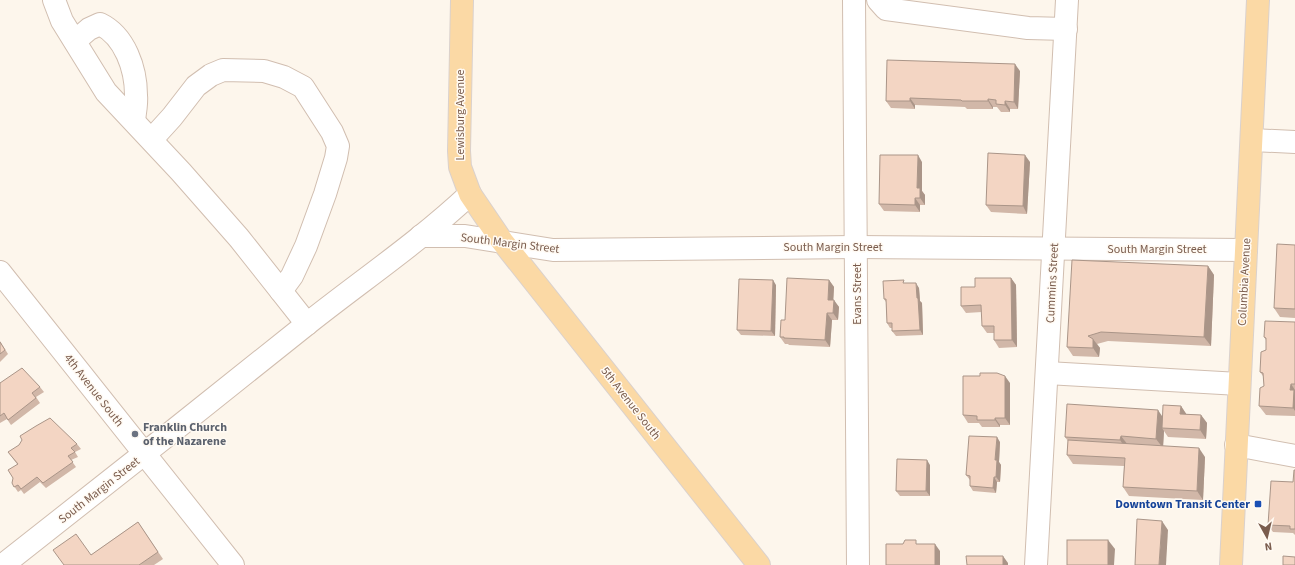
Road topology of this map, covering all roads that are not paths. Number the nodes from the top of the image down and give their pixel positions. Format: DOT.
graph roads {
  1 [pos="54,0"];
  2 [pos="462,0"];
  3 [pos="854,0"];
  4 [pos="878,0"];
  5 [pos="1067,0"];
  6 [pos="1258,0"];
  7 [pos="1066,29"];
  8 [pos="75,41"];
  9 [pos="134,120"];
  10 [pos="152,139"];
  11 [pos="1252,140"];
  12 [pos="1295,142"];
  13 [pos="470,194"];
  14 [pos="421,236"];
  15 [pos="502,241"];
  16 [pos="856,247"];
  17 [pos="1055,249"];
  18 [pos="1246,250"];
  19 [pos="0,272"];
  20 [pos="281,291"];
  21 [pos="307,324"];
  22 [pos="1047,373"];
  23 [pos="1239,384"];
  24 [pos="1236,445"];
  25 [pos="145,454"];
  26 [pos="1295,456"];
  27 [pos="3,565"];
  28 [pos="233,565"];
  29 [pos="759,565"];
  30 [pos="858,565"];
  31 [pos="1036,565"];
  32 [pos="1231,565"];
  1 -- 8 [label="street"];
  2 -- 13 [label="main road, Lewisburg Avenue"];
  3 -- 16 [label="street, Evans Street"];
  4 -- 7 [label="street"];
  5 -- 7 [label="street, Cummins Street"];
  6 -- 11 [label="main road, Columbia Avenue"];
  7 -- 17 [label="street, Cummins Street"];
  8 -- 9 [label="street"];
  8 -- 9 [label="street"];
  9 -- 10 [label="street"];
  10 -- 20 [label="street"];
  10 -- 20 [label="street"];
  11 -- 12 [label="street"];
  11 -- 18 [label="main road, Columbia Avenue"];
  13 -- 14 [label="street, South Margin Street"];
  13 -- 15 [label="main road, Lewisburg Avenue"];
  14 -- 15 [label="street, South Margin Street"];
  14 -- 21 [label="street, South Margin Street"];
  15 -- 16 [label="street, South Margin Street"];
  15 -- 29 [label="main road, 5th Avenue South"];
  16 -- 17 [label="street, South Margin Street"];
  16 -- 30 [label="street, Evans Street"];
  17 -- 18 [label="street, South Margin Street"];
  17 -- 22 [label="street, Cummins Street"];
  18 -- 23 [label="main road, Columbia Avenue"];
  19 -- 25 [label="street, 4th Avenue South"];
  20 -- 21 [label="street"];
  21 -- 25 [label="street, South Margin Street"];
  22 -- 23 [label="street"];
  22 -- 31 [label="street, Cummins Street"];
  23 -- 24 [label="main road, Columbia Avenue"];
  24 -- 26 [label="street"];
  24 -- 32 [label="main road, Columbia Avenue"];
  25 -- 27 [label="street, South Margin Street"];
  25 -- 28 [label="street, 4th Avenue South"];
}
